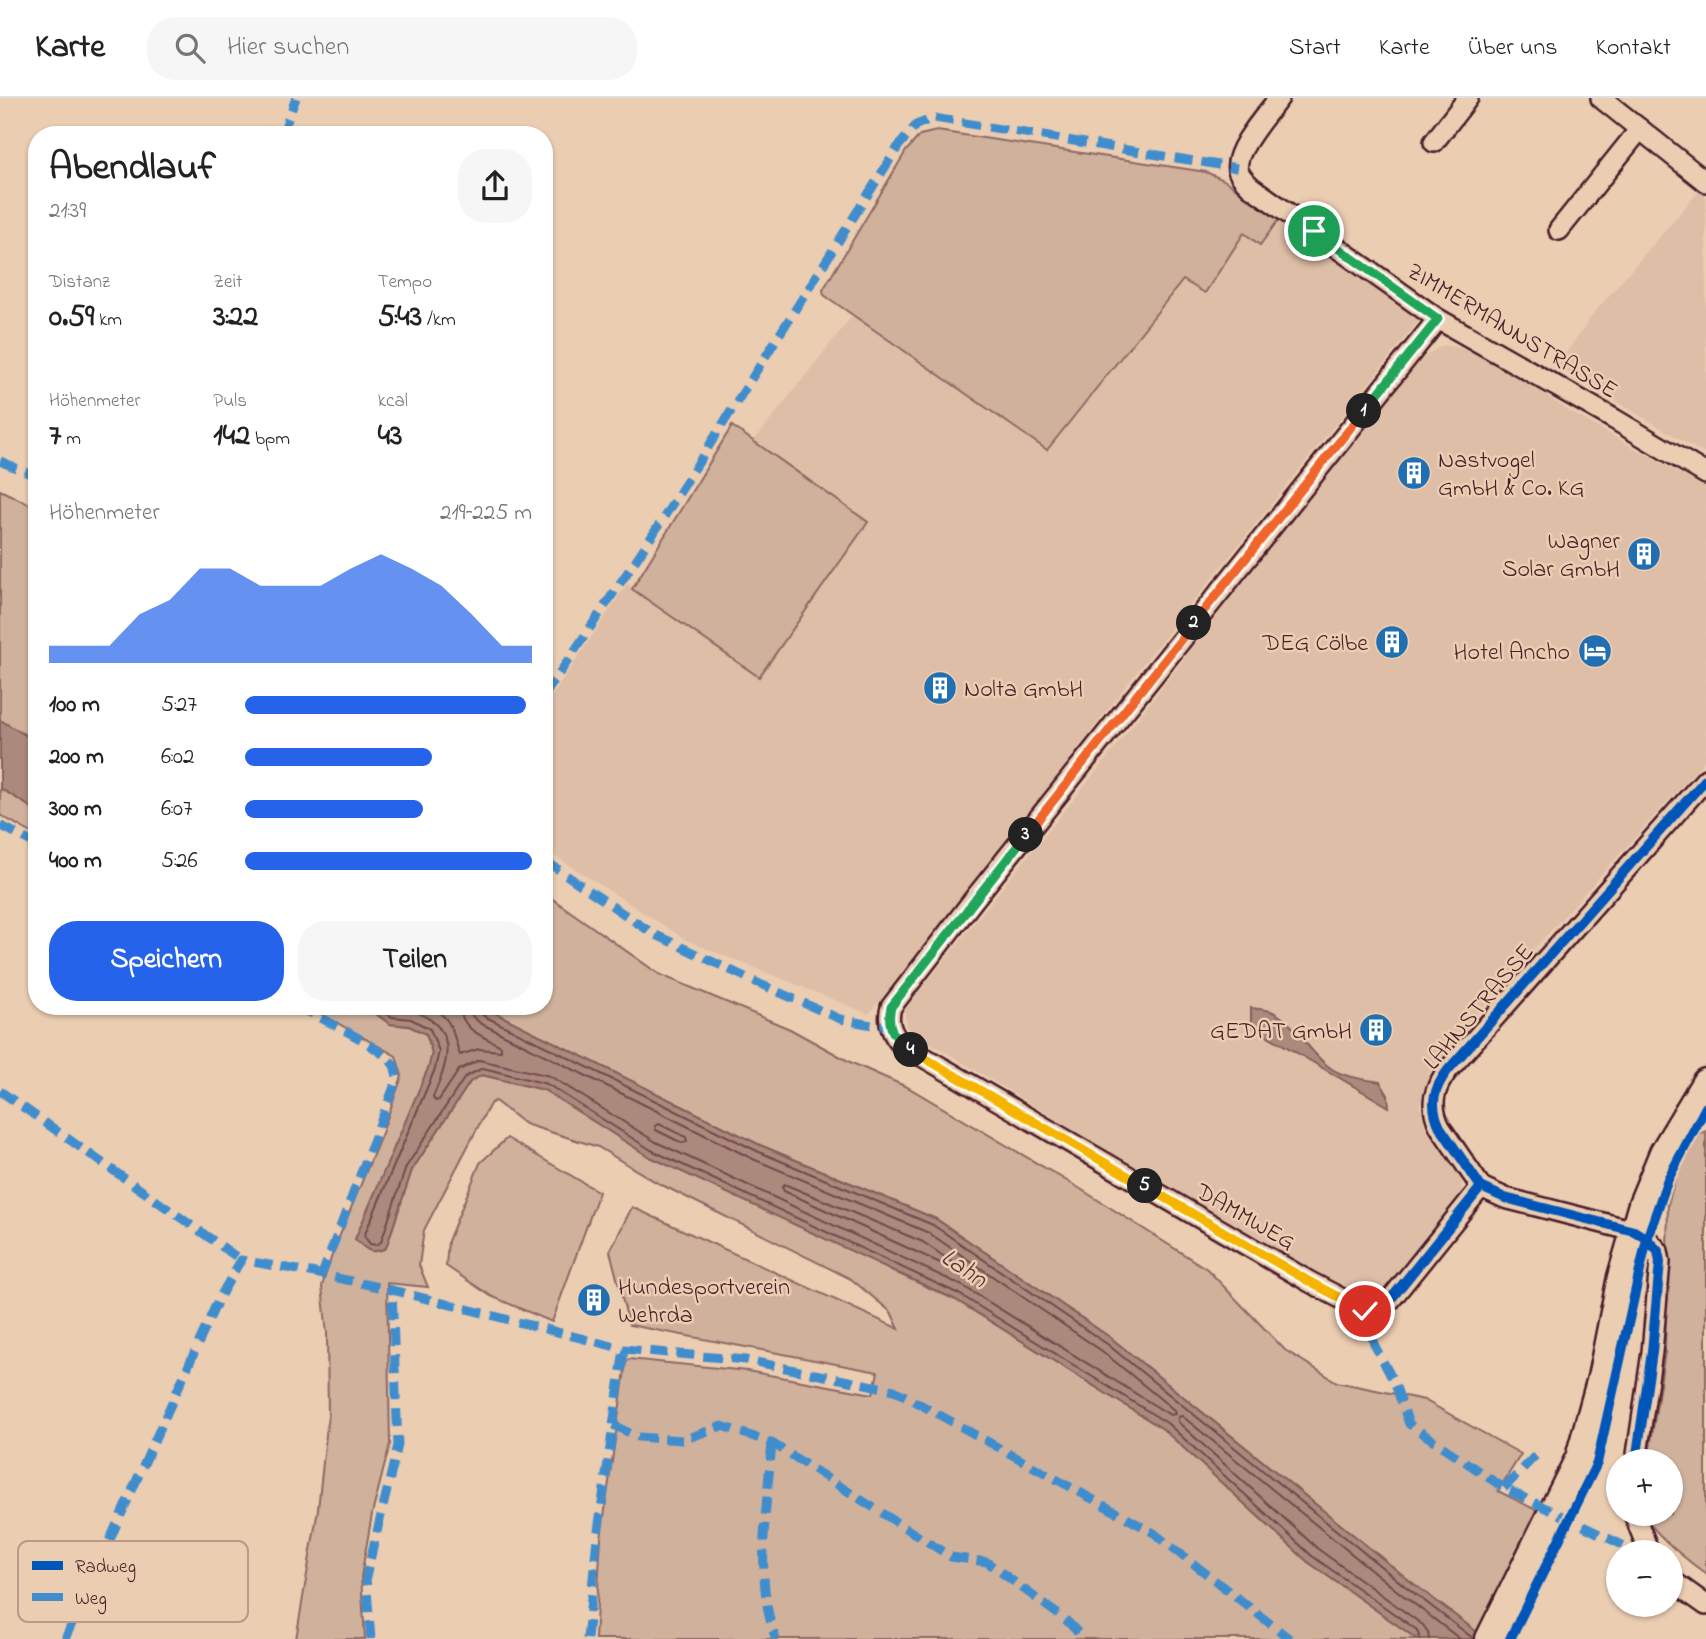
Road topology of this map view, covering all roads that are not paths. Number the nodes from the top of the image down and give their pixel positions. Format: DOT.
graph roads {
  1 [pos="1279,98"];
  2 [pos="1468,98"];
  3 [pos="1601,98"];
  4 [pos="1640,129"];
  5 [pos="1434,142"];
  6 [pos="1706,182"];
  7 [pos="1559,230"];
  8 [pos="1438,319"];
  9 [pos="1706,474"];
  10 [pos="1706,779"];
  11 [pos="1706,1083"];
  12 [pos="1481,1187"];
  13 [pos="1634,1231"];
  14 [pos="1638,1449"];
  15 [pos="1683,1589"];
  16 [pos="1706,1605"];
  17 [pos="1490,1639"];
  1 -- 8 [label="street, ZIMMERMANNSTRASSE"];
  2 -- 5 [label="street"];
  3 -- 4 [label="street"];
  4 -- 6 [label="street"];
  4 -- 7 [label="street"];
  8 -- 9 [label="street, ZIMMERMANNSTRASSE"];
  8 -- 12 [label="street, DAMMWEG"];
  10 -- 12 [label="street, LAHNSTRASSE"];
  11 -- 13 [label="main road"];
  12 -- 13 [label="street"];
  13 -- 14 [label="street"];
  13 -- 17 [label="main road"];
  15 -- 16 [label="street"];
}
